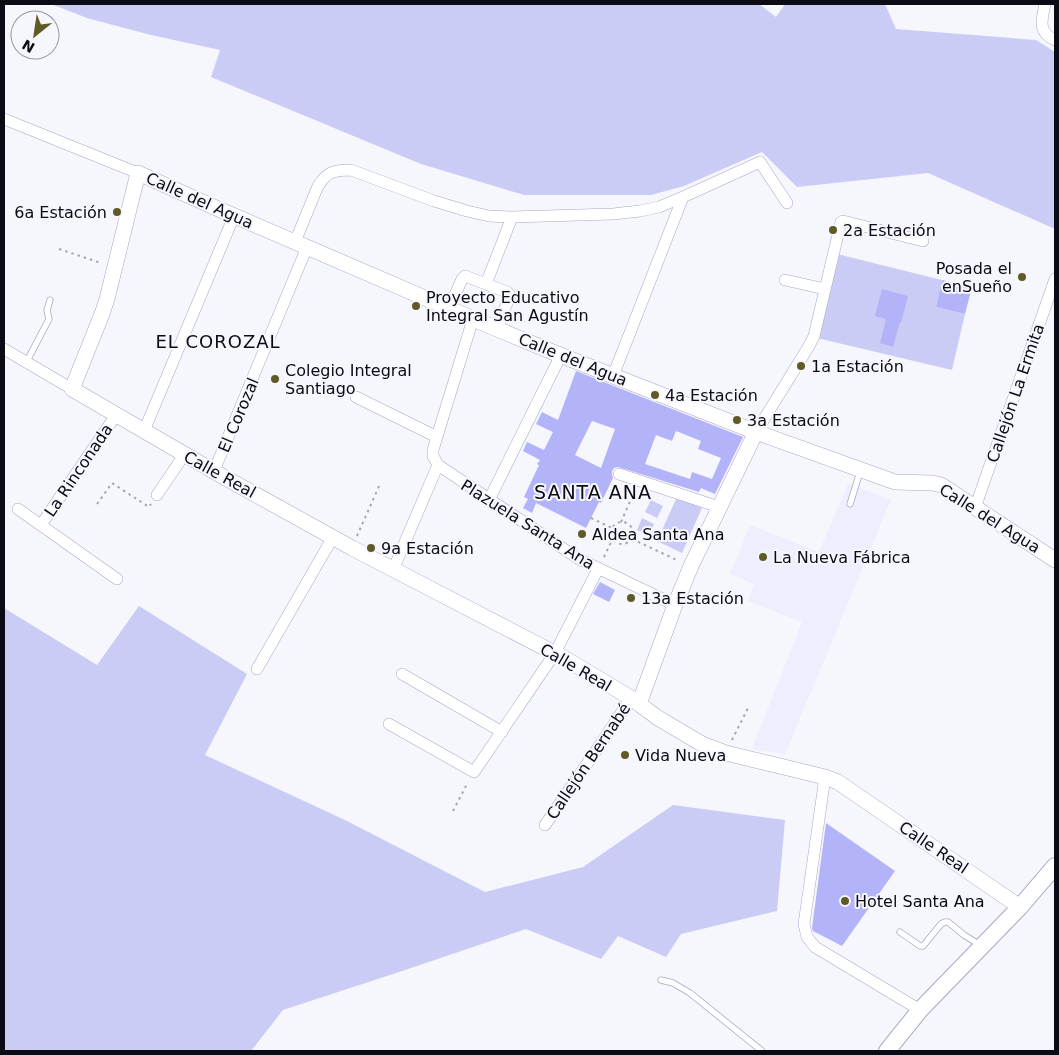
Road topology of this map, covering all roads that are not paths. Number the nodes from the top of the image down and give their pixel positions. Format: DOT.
graph roads {
  1 [pos="1045,4"];
  2 [pos="1055,40"];
  3 [pos="4,119"];
  4 [pos="138,173"];
  5 [pos="683,197"];
  6 [pos="787,203"];
  7 [pos="234,216"];
  8 [pos="512,217"];
  9 [pos="923,241"];
  10 [pos="301,245"];
  11 [pos="1055,279"];
  12 [pos="785,280"];
  13 [pos="486,284"];
  14 [pos="826,289"];
  15 [pos="50,300"];
  16 [pos="450,309"];
  17 [pos="473,319"];
  18 [pos="497,329"];
  19 [pos="4,349"];
  20 [pos="561,355"];
  21 [pos="26,362"];
  22 [pos="613,376"];
  23 [pos="72,389"];
  24 [pos="356,397"];
  25 [pos="122,419"];
  26 [pos="144,431"];
  27 [pos="756,432"];
  28 [pos="437,437"];
  29 [pos="184,455"];
  30 [pos="438,465"];
  31 [pos="861,470"];
  32 [pos="214,471"];
  33 [pos="619,474"];
  34 [pos="157,495"];
  35 [pos="489,500"];
  36 [pos="850,504"];
  37 [pos="719,507"];
  38 [pos="975,508"];
  39 [pos="18,509"];
  40 [pos="41,525"];
  41 [pos="332,537"];
  42 [pos="1055,560"];
  43 [pos="598,568"];
  44 [pos="393,570"];
  45 [pos="117,579"];
  46 [pos="675,605"];
  47 [pos="555,653"];
  48 [pos="257,669"];
  49 [pos="402,674"];
  50 [pos="635,701"];
  51 [pos="389,724"];
  52 [pos="502,732"];
  53 [pos="824,777"];
  54 [pos="545,825"];
  55 [pos="1055,866"];
  56 [pos="1020,907"];
  57 [pos="900,932"];
  58 [pos="982,946"];
  59 [pos="661,980"];
  60 [pos="920,1010"];
  61 [pos="762,1051"];
  62 [pos="886,1051"];
  1 -- 2 [label="street"];
  3 -- 4 [label="street, Calle del Agua"];
  4 -- 7 [label="street, Calle del Agua"];
  4 -- 23 [label="street"];
  5 -- 6 [label="street, El Corozal"];
  5 -- 8 [label="street, El Corozal"];
  5 -- 22 [label="street"];
  7 -- 10 [label="street, Calle del Agua"];
  7 -- 26 [label="street"];
  8 -- 10 [label="street, El Corozal"];
  8 -- 13 [label="street"];
  9 -- 14 [label="street"];
  10 -- 16 [label="street, Calle del Agua"];
  10 -- 32 [label="street, El Corozal"];
  11 -- 38 [label="street, Callejón La Ermita"];
  12 -- 14 [label="street"];
  13 -- 16 [label="street"];
  13 -- 18 [label="street"];
  14 -- 27 [label="street"];
  15 -- 21 [label="lane"];
  16 -- 17 [label="street, Calle del Agua"];
  17 -- 18 [label="street, Calle del Agua"];
  17 -- 28 [label="street"];
  18 -- 20 [label="street, Calle del Agua"];
  19 -- 21 [label="street"];
  20 -- 22 [label="street, Calle del Agua"];
  20 -- 35 [label="street"];
  21 -- 23 [label="street"];
  22 -- 27 [label="street, Calle del Agua"];
  23 -- 25 [label="street, La Rinconada"];
  24 -- 28 [label="street"];
  25 -- 26 [label="street, Calle Real"];
  25 -- 40 [label="street, La Rinconada"];
  26 -- 29 [label="street, Calle Real"];
  27 -- 31 [label="street, Calle del Agua"];
  27 -- 37 [label="street"];
  28 -- 30 [label="street"];
  29 -- 32 [label="street, Calle Real"];
  29 -- 34 [label="street"];
  30 -- 35 [label="street, Plazuela Santa Ana"];
  30 -- 44 [label="street"];
  31 -- 36 [label="lane"];
  31 -- 38 [label="street, Calle del Agua"];
  32 -- 41 [label="street, Calle Real"];
  33 -- 37 [label="street"];
  35 -- 43 [label="street, Plazuela Santa Ana"];
  37 -- 46 [label="street"];
  38 -- 42 [label="street, Calle del Agua"];
  39 -- 40 [label="street, La Rinconada"];
  40 -- 45 [label="street, La Rinconada"];
  41 -- 44 [label="street, Calle Real"];
  41 -- 48 [label="street"];
  43 -- 46 [label="street, Plazuela Santa Ana"];
  43 -- 47 [label="street"];
  44 -- 47 [label="street, Calle Real"];
  46 -- 50 [label="street"];
  47 -- 50 [label="street, Calle Real"];
  47 -- 52 [label="street"];
  49 -- 52 [label="street"];
  50 -- 53 [label="street, Calle Real"];
  50 -- 54 [label="street, Callejón Bernabé"];
  51 -- 52 [label="street"];
  53 -- 56 [label="street, Calle Real"];
  53 -- 60 [label="street"];
  55 -- 56 [label="main road"];
  56 -- 58 [label="main road"];
  57 -- 58 [label="lane"];
  58 -- 60 [label="main road"];
  59 -- 61 [label="lane"];
  60 -- 62 [label="main road"];
}
